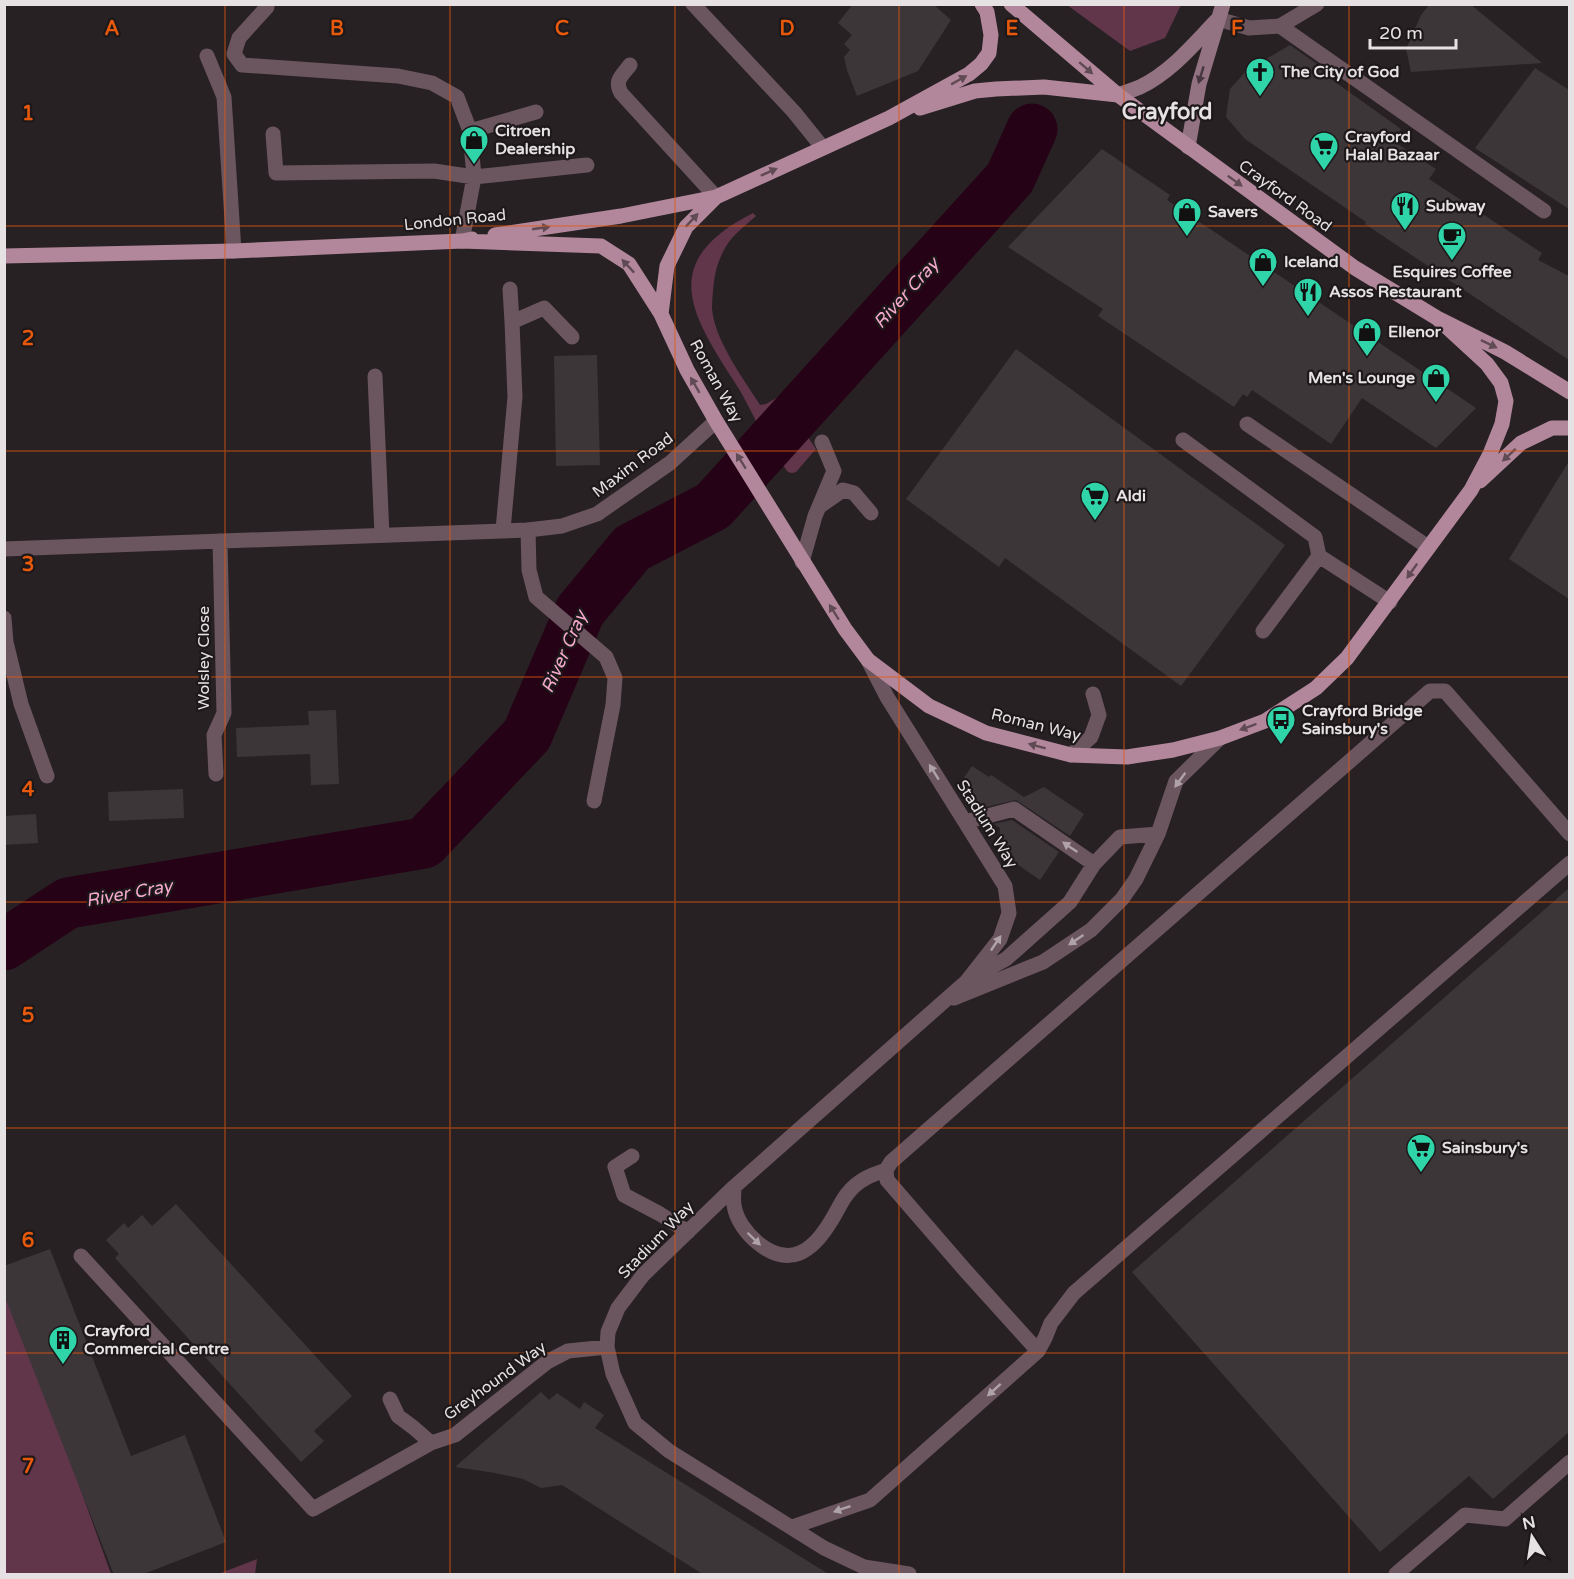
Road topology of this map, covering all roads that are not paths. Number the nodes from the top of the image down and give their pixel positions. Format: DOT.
graph roads {
  1 [pos="693,4"];
  2 [pos="982,4"];
  3 [pos="1317,4"];
  4 [pos="267,7"];
  5 [pos="1016,8"];
  6 [pos="1220,12"];
  7 [pos="1280,26"];
  8 [pos="207,56"];
  9 [pos="630,65"];
  10 [pos="1118,95"];
  11 [pos="536,111"];
  12 [pos="889,118"];
  13 [pos="470,131"];
  14 [pos="273,134"];
  15 [pos="1188,147"];
  16 [pos="824,148"];
  17 [pos="587,165"];
  18 [pos="474,177"];
  19 [pos="716,196"];
  20 [pos="1544,211"];
  21 [pos="462,241"];
  22 [pos="234,251"];
  23 [pos="4,256"];
  24 [pos="510,289"];
  25 [pos="661,314"];
  26 [pos="1437,318"];
  27 [pos="512,322"];
  28 [pos="572,337"];
  29 [pos="375,376"];
  30 [pos="1569,392"];
  31 [pos="1506,401"];
  32 [pos="716,420"];
  33 [pos="1247,424"];
  34 [pos="1569,428"];
  35 [pos="1183,440"];
  36 [pos="822,442"];
  37 [pos="1471,490"];
  38 [pos="820,506"];
  39 [pos="871,513"];
  40 [pos="503,530"];
  41 [pos="528,530"];
  42 [pos="382,535"];
  43 [pos="220,541"];
  44 [pos="1428,547"];
  45 [pos="4,549"];
  46 [pos="1319,556"];
  47 [pos="802,562"];
  48 [pos="1390,602"];
  49 [pos="4,618"];
  50 [pos="1263,631"];
  51 [pos="868,660"];
  52 [pos="1093,694"];
  53 [pos="1220,738"];
  54 [pos="1071,755"];
  55 [pos="216,774"];
  56 [pos="47,776"];
  57 [pos="594,801"];
  58 [pos="965,822"];
  59 [pos="1158,834"];
  60 [pos="1569,834"];
  61 [pos="1569,862"];
  62 [pos="1094,864"];
  63 [pos="967,981"];
  64 [pos="943,1002"];
  65 [pos="632,1156"];
  66 [pos="886,1170"];
  67 [pos="734,1187"];
  68 [pos="688,1232"];
  69 [pos="81,1256"];
  70 [pos="607,1347"];
  71 [pos="1038,1351"];
  72 [pos="390,1399"];
  73 [pos="431,1443"];
  74 [pos="1569,1462"];
  75 [pos="792,1527"];
  76 [pos="909,1575"];
  77 [pos="1396,1575"];
  1 -- 16 [label="street"];
  12 -- 2 [label="main road, London Road, one-way"];
  3 -- 7 [label="street"];
  4 -- 13 [label="street"];
  5 -- 10 [label="main road, Crayford Road, one-way"];
  6 -- 7 [label="street"];
  6 -- 10 [label="main road"];
  6 -- 15 [label="main road, one-way"];
  7 -- 20 [label="street"];
  8 -- 22 [label="street"];
  9 -- 19 [label="street"];
  10 -- 12 [label="main road, London Road"];
  10 -- 15 [label="main road, Crayford Road"];
  11 -- 13 [label="street"];
  12 -- 16 [label="main road, London Road"];
  13 -- 18 [label="street"];
  14 -- 18 [label="street"];
  15 -- 26 [label="main road, Crayford Road, one-way"];
  19 -- 16 [label="main road, London Road, one-way"];
  17 -- 18 [label="street"];
  18 -- 21 [label="street"];
  21 -- 19 [label="main road, London Road, one-way"];
  25 -- 19 [label="main road, one-way"];
  21 -- 22 [label="main road, London Road"];
  25 -- 21 [label="main road, Roman Way, one-way"];
  22 -- 23 [label="main road, London Road"];
  24 -- 27 [label="street"];
  32 -- 25 [label="main road, Roman Way, one-way"];
  26 -- 30 [label="main road, Crayford Road, one-way"];
  26 -- 31 [label="main road, Crayford Road"];
  27 -- 28 [label="street"];
  27 -- 40 [label="street"];
  29 -- 42 [label="street"];
  31 -- 37 [label="main road, Roman Way"];
  32 -- 41 [label="street, Maxim Road"];
  47 -- 32 [label="main road, Roman Way, one-way"];
  33 -- 44 [label="street"];
  34 -- 37 [label="main road, Roman Way, one-way"];
  35 -- 46 [label="street"];
  36 -- 38 [label="street"];
  37 -- 44 [label="main road, Roman Way"];
  38 -- 39 [label="street"];
  38 -- 47 [label="street"];
  40 -- 41 [label="street"];
  40 -- 42 [label="street"];
  41 -- 57 [label="street"];
  42 -- 43 [label="street"];
  43 -- 45 [label="street"];
  43 -- 55 [label="street, Wolsley Close"];
  44 -- 48 [label="main road, Roman Way, one-way"];
  46 -- 48 [label="street"];
  46 -- 50 [label="street"];
  51 -- 47 [label="main road, Roman Way, one-way"];
  48 -- 53 [label="main road, Roman Way, one-way"];
  49 -- 56 [label="street"];
  54 -- 51 [label="main road, Roman Way, one-way"];
  58 -- 51 [label="street, Stadium Way, one-way"];
  52 -- 54 [label="street"];
  53 -- 54 [label="main road, Roman Way"];
  53 -- 59 [label="street, Stadium Way, one-way"];
  62 -- 58 [label="street, one-way"];
  63 -- 58 [label="street, Stadium Way, one-way"];
  59 -- 62 [label="street"];
  59 -- 64 [label="street, Stadium Way, one-way"];
  60 -- 66 [label="street"];
  61 -- 71 [label="street"];
  62 -- 63 [label="street"];
  63 -- 64 [label="street, Stadium Way"];
  64 -- 67 [label="street, Stadium Way"];
  65 -- 68 [label="street"];
  67 -- 66 [label="street, one-way"];
  66 -- 71 [label="street"];
  67 -- 68 [label="street, Stadium Way"];
  68 -- 70 [label="street, Stadium Way"];
  69 -- 73 [label="street, Greyhound Way"];
  70 -- 73 [label="street, Greyhound Way"];
  70 -- 75 [label="street, Stadium Way"];
  71 -- 75 [label="street, one-way"];
  72 -- 73 [label="street"];
  74 -- 77 [label="street"];
  75 -- 76 [label="street, Stadium Way"];
}
